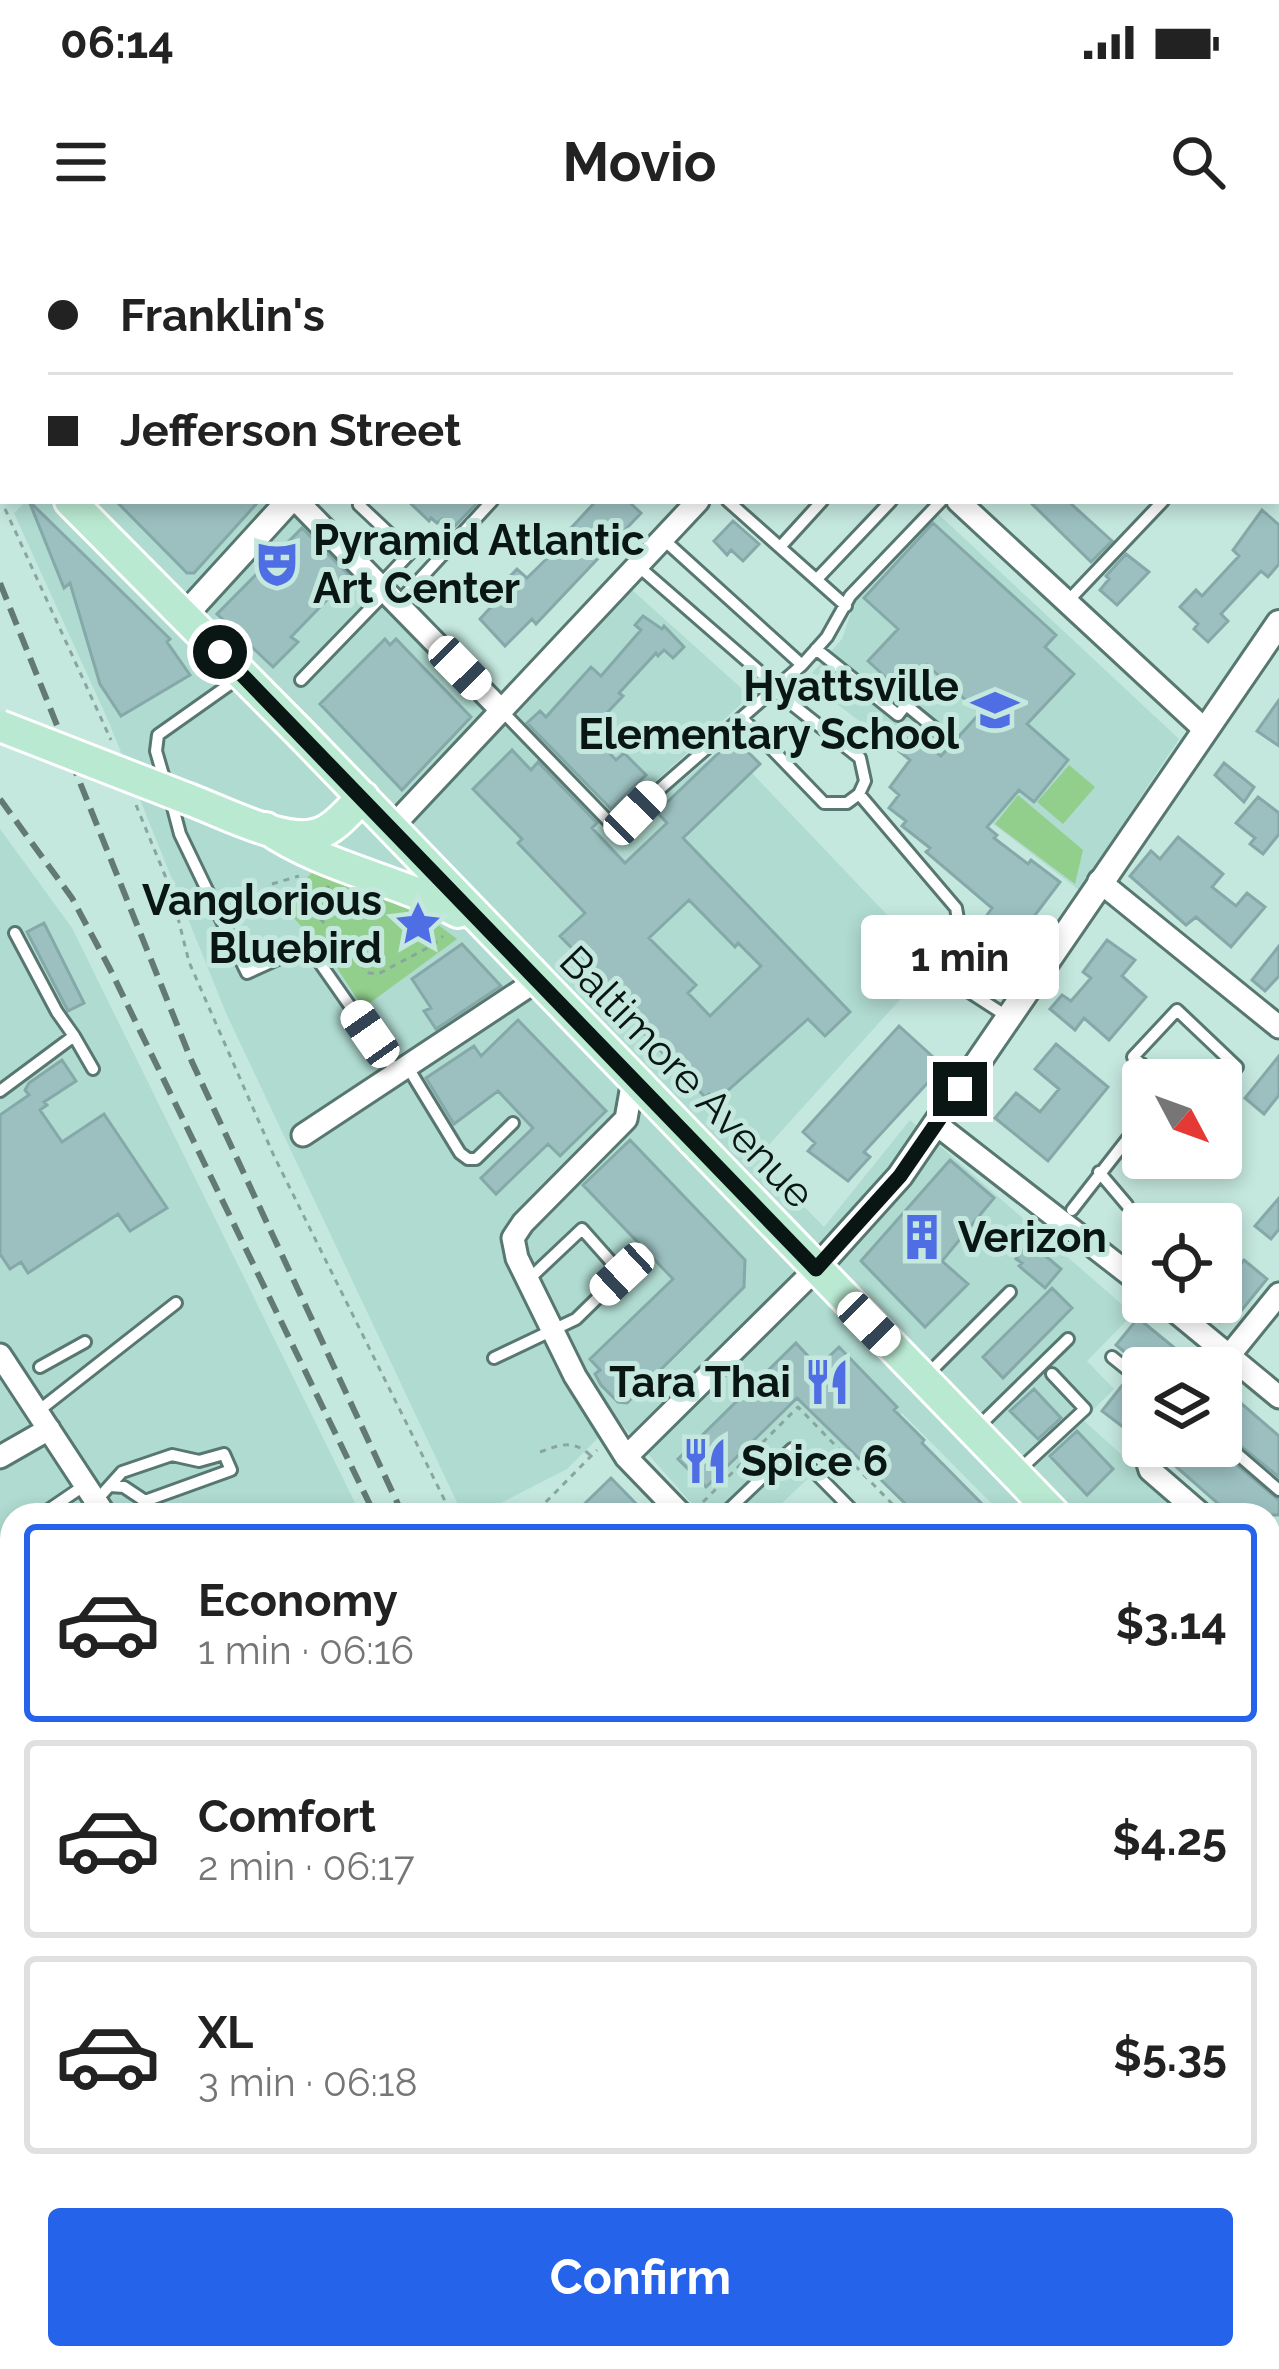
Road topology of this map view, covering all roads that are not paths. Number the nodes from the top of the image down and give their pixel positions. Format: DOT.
graph roads {
  1 [pos="73,504"];
  2 [pos="290,504"];
  3 [pos="296,504"];
  4 [pos="360,504"];
  5 [pos="489,504"];
  6 [pos="695,504"];
  7 [pos="731,504"];
  8 [pos="751,504"];
  9 [pos="819,504"];
  10 [pos="888,504"];
  11 [pos="938,504"];
  12 [pos="961,504"];
  13 [pos="1160,504"];
  14 [pos="742,514"];
  15 [pos="663,538"];
  16 [pos="781,546"];
  17 [pos="638,566"];
  18 [pos="817,579"];
  19 [pos="387,594"];
  20 [pos="1067,602"];
  21 [pos="846,605"];
  22 [pos="184,616"];
  23 [pos="1279,623"];
  24 [pos="816,649"];
  25 [pos="1270,656"];
  26 [pos="802,664"];
  27 [pos="243,675"];
  28 [pos="301,680"];
  29 [pos="776,688"];
  30 [pos="501,710"];
  31 [pos="742,718"];
  32 [pos="0,726"];
  33 [pos="1204,729"];
  34 [pos="939,732"];
  35 [pos="860,794"];
  36 [pos="363,797"];
  37 [pos="266,828"];
  38 [pos="391,828"];
  39 [pos="1099,881"];
  40 [pos="484,927"];
  41 [pos="15,933"];
  42 [pos="536,981"];
  43 [pos="954,982"];
  44 [pos="1024,994"];
  45 [pos="1008,1017"];
  46 [pos="1279,1028"];
  47 [pos="74,1036"];
  48 [pos="1135,1059"];
  49 [pos="1229,1059"];
  50 [pos="93,1069"];
  51 [pos="402,1069"];
  52 [pos="632,1080"];
  53 [pos="1,1088"];
  54 [pos="670,1118"];
  55 [pos="626,1119"];
  56 [pos="513,1123"];
  57 [pos="936,1124"];
  58 [pos="303,1135"];
  59 [pos="1122,1144"];
  60 [pos="1099,1172"];
  61 [pos="1125,1203"];
  62 [pos="1072,1210"];
  63 [pos="816,1269"];
  64 [pos="1122,1269"];
  65 [pos="528,1280"];
  66 [pos="1010,1292"];
  67 [pos="1279,1294"];
  68 [pos="176,1304"];
  69 [pos="1185,1323"];
  70 [pos="552,1329"];
  71 [pos="1068,1339"];
  72 [pos="85,1342"];
  73 [pos="1210,1347"];
  74 [pos="1235,1347"];
  75 [pos="0,1355"];
  76 [pos="1112,1357"];
  77 [pos="494,1358"];
  78 [pos="56,1361"];
  79 [pos="1122,1365"];
  80 [pos="40,1367"];
  81 [pos="1242,1372"];
  82 [pos="1052,1374"];
  83 [pos="923,1379"];
  84 [pos="70,1386"];
  85 [pos="1279,1396"];
  86 [pos="43,1420"];
  87 [pos="974,1432"];
  88 [pos="0,1457"];
  89 [pos="626,1457"];
  90 [pos="1242,1458"];
  91 [pos="1149,1467"];
  92 [pos="1015,1474"];
  93 [pos="1279,1490"];
  94 [pos="99,1497"];
  95 [pos="670,1503"];
  96 [pos="736,1503"];
  97 [pos="844,1503"];
  98 [pos="1043,1503"];
  99 [pos="1188,1503"];
  1 -- 22 [label="main road, Baltimore Avenue"];
  2 -- 22 [label="street"];
  3 -- 19 [label="street"];
  4 -- 19 [label="lane"];
  5 -- 19 [label="lane"];
  6 -- 15 [label="street"];
  7 -- 14 [label="lane"];
  8 -- 14 [label="lane"];
  9 -- 16 [label="lane"];
  10 -- 18 [label="lane"];
  11 -- 21 [label="lane"];
  12 -- 20 [label="street"];
  13 -- 20 [label="lane"];
  14 -- 16 [label="lane"];
  15 -- 17 [label="street"];
  15 -- 26 [label="lane"];
  16 -- 18 [label="lane"];
  17 -- 29 [label="lane"];
  17 -- 30 [label="street"];
  18 -- 21 [label="lane"];
  19 -- 28 [label="lane"];
  19 -- 30 [label="street"];
  20 -- 33 [label="street"];
  21 -- 24 [label="lane"];
  22 -- 27 [label="main road, Baltimore Avenue"];
  23 -- 25 [label="street"];
  24 -- 26 [label="lane"];
  24 -- 34 [label="lane"];
  25 -- 33 [label="street"];
  26 -- 29 [label="lane"];
  27 -- 36 [label="main road, Baltimore Avenue"];
  27 -- 51 [label="lane"];
  29 -- 31 [label="lane"];
  29 -- 35 [label="lane"];
  30 -- 31 [label="lane"];
  30 -- 38 [label="street"];
  31 -- 35 [label="lane"];
  32 -- 37 [label="main road, bridge"];
  33 -- 39 [label="street"];
  35 -- 44 [label="lane"];
  36 -- 37 [label="main road"];
  36 -- 38 [label="main road, Baltimore Avenue"];
  37 -- 40 [label="main road"];
  38 -- 40 [label="main road, Baltimore Avenue"];
  39 -- 44 [label="street"];
  39 -- 46 [label="street"];
  40 -- 42 [label="main road, Baltimore Avenue"];
  41 -- 47 [label="lane"];
  42 -- 51 [label="street"];
  42 -- 52 [label="main road, Baltimore Avenue"];
  43 -- 45 [label="lane"];
  44 -- 45 [label="street"];
  45 -- 57 [label="street"];
  47 -- 50 [label="lane"];
  47 -- 53 [label="lane"];
  48 -- 49 [label="lane"];
  51 -- 56 [label="lane"];
  51 -- 58 [label="street"];
  52 -- 54 [label="main road, Baltimore Avenue"];
  52 -- 55 [label="street"];
  54 -- 55 [label="street"];
  54 -- 63 [label="main road, Baltimore Avenue"];
  55 -- 65 [label="street"];
  57 -- 63 [label="street"];
  57 -- 64 [label="street"];
  59 -- 60 [label="lane"];
  60 -- 61 [label="lane"];
  60 -- 62 [label="lane"];
  63 -- 83 [label="main road, Baltimore Avenue"];
  63 -- 89 [label="street"];
  65 -- 70 [label="street"];
  65 -- 70 [label="lane"];
  66 -- 83 [label="lane"];
  67 -- 74 [label="street"];
  68 -- 84 [label="lane"];
  69 -- 73 [label="street"];
  70 -- 77 [label="lane"];
  70 -- 89 [label="street"];
  71 -- 87 [label="lane"];
  72 -- 78 [label="lane"];
  75 -- 86 [label="street"];
  76 -- 79 [label="lane"];
  78 -- 80 [label="lane"];
  78 -- 84 [label="lane"];
  81 -- 85 [label="street"];
  82 -- 92 [label="lane"];
  83 -- 87 [label="main road, Baltimore Avenue"];
  84 -- 86 [label="lane"];
  86 -- 88 [label="street"];
  86 -- 94 [label="street"];
  87 -- 92 [label="main road, Baltimore Avenue"];
  89 -- 95 [label="street"];
  90 -- 93 [label="lane"];
  91 -- 99 [label="street"];
  92 -- 98 [label="main road, Baltimore Avenue"];
  94 -- 94 [label="lane"];
  96 -- 97 [label="lane"];
}
